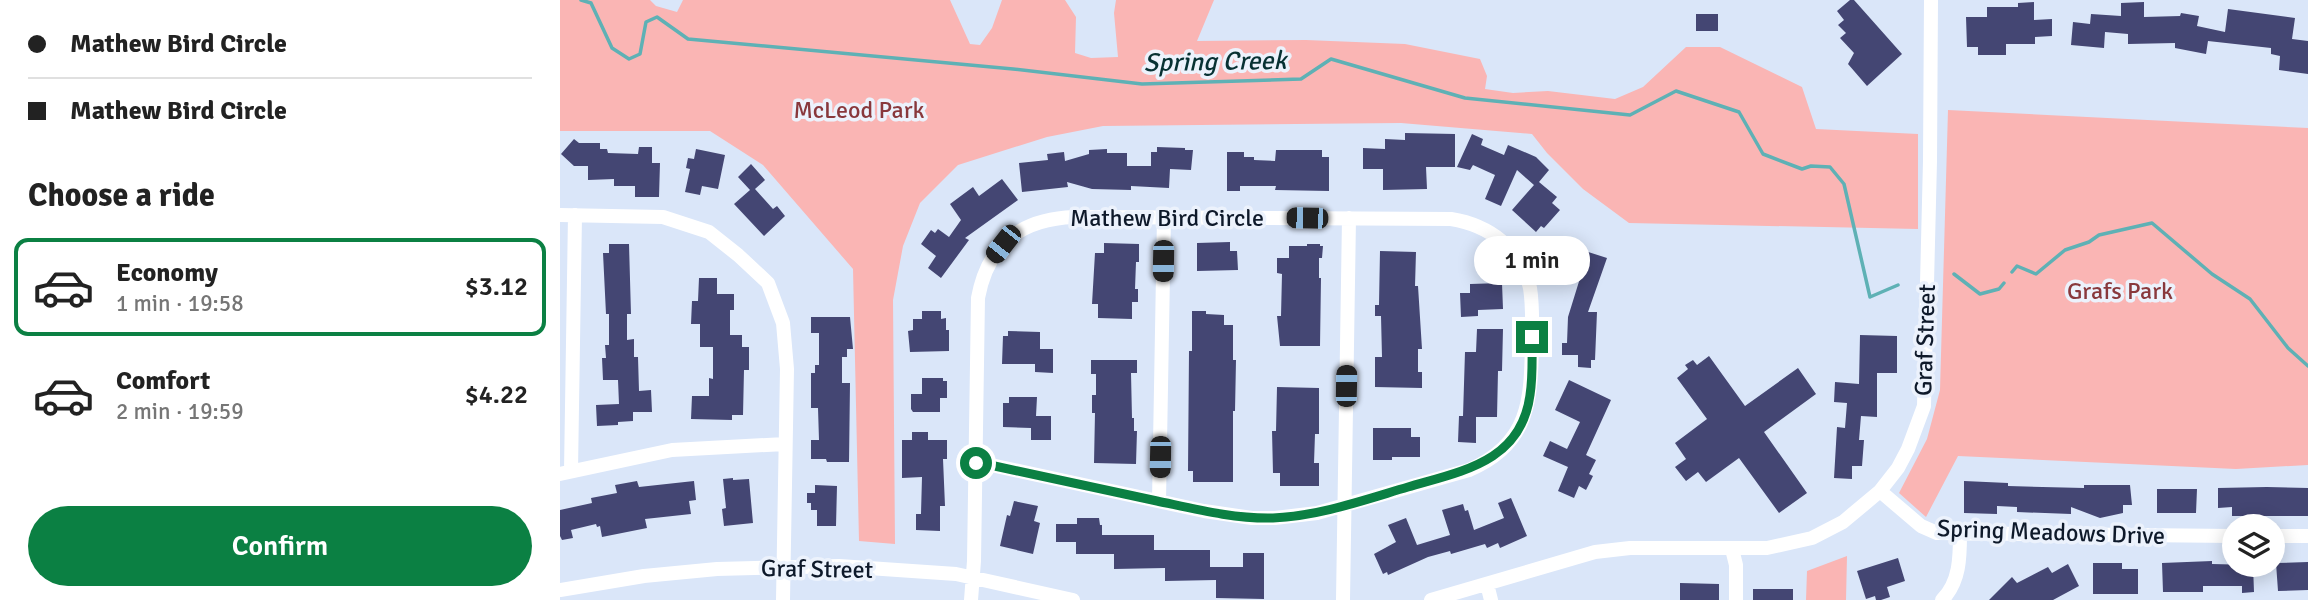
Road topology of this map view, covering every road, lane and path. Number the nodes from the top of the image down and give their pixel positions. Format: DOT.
graph roads {
  1 [pos="1931,0"];
  2 [pos="560,215"];
  3 [pos="575,215"];
  4 [pos="1164,217"];
  5 [pos="1349,218"];
  6 [pos="785,444"];
  7 [pos="976,463"];
  8 [pos="566,473"];
  9 [pos="1880,491"];
  10 [pos="1159,501"];
  11 [pos="1344,506"];
  12 [pos="1960,533"];
  13 [pos="2222,536"];
  14 [pos="2285,536"];
  15 [pos="2308,536"];
  16 [pos="1732,549"];
  17 [pos="783,568"];
  18 [pos="973,578"];
  19 [pos="1487,584"];
  20 [pos="560,590"];
  21 [pos="783,600"];
  22 [pos="971,600"];
  23 [pos="1073,600"];
  24 [pos="1343,600"];
  25 [pos="1431,600"];
  26 [pos="1491,600"];
  27 [pos="1736,600"];
  28 [pos="1942,600"];
  1 -- 9 [label="street, Graf Street"];
  2 -- 3 [label="street"];
  3 -- 6 [label="street"];
  3 -- 8 [label="street"];
  4 -- 5 [label="street, Mathew Bird Circle"];
  4 -- 7 [label="street, Mathew Bird Circle"];
  4 -- 10 [label="street"];
  5 -- 11 [label="street"];
  5 -- 11 [label="street, Mathew Bird Circle"];
  6 -- 8 [label="street"];
  6 -- 17 [label="street"];
  7 -- 10 [label="street, Mathew Bird Circle"];
  7 -- 18 [label="street, Mathew Bird Circle"];
  9 -- 12 [label="street, Spring Meadows Drive"];
  9 -- 16 [label="street, Graf Street"];
  10 -- 11 [label="street, Mathew Bird Circle"];
  11 -- 24 [label="street"];
  12 -- 13 [label="street, Spring Meadows Drive"];
  12 -- 28 [label="street"];
  14 -- 15 [label="street"];
  16 -- 19 [label="street, Graf Street"];
  16 -- 27 [label="street"];
  17 -- 18 [label="street, Graf Street"];
  17 -- 20 [label="street, Graf Street"];
  17 -- 21 [label="street"];
  18 -- 22 [label="street, Mathew Bird Circle"];
  18 -- 23 [label="street, Graf Street"];
  19 -- 25 [label="street, Graf Street"];
  19 -- 26 [label="street"];
}
